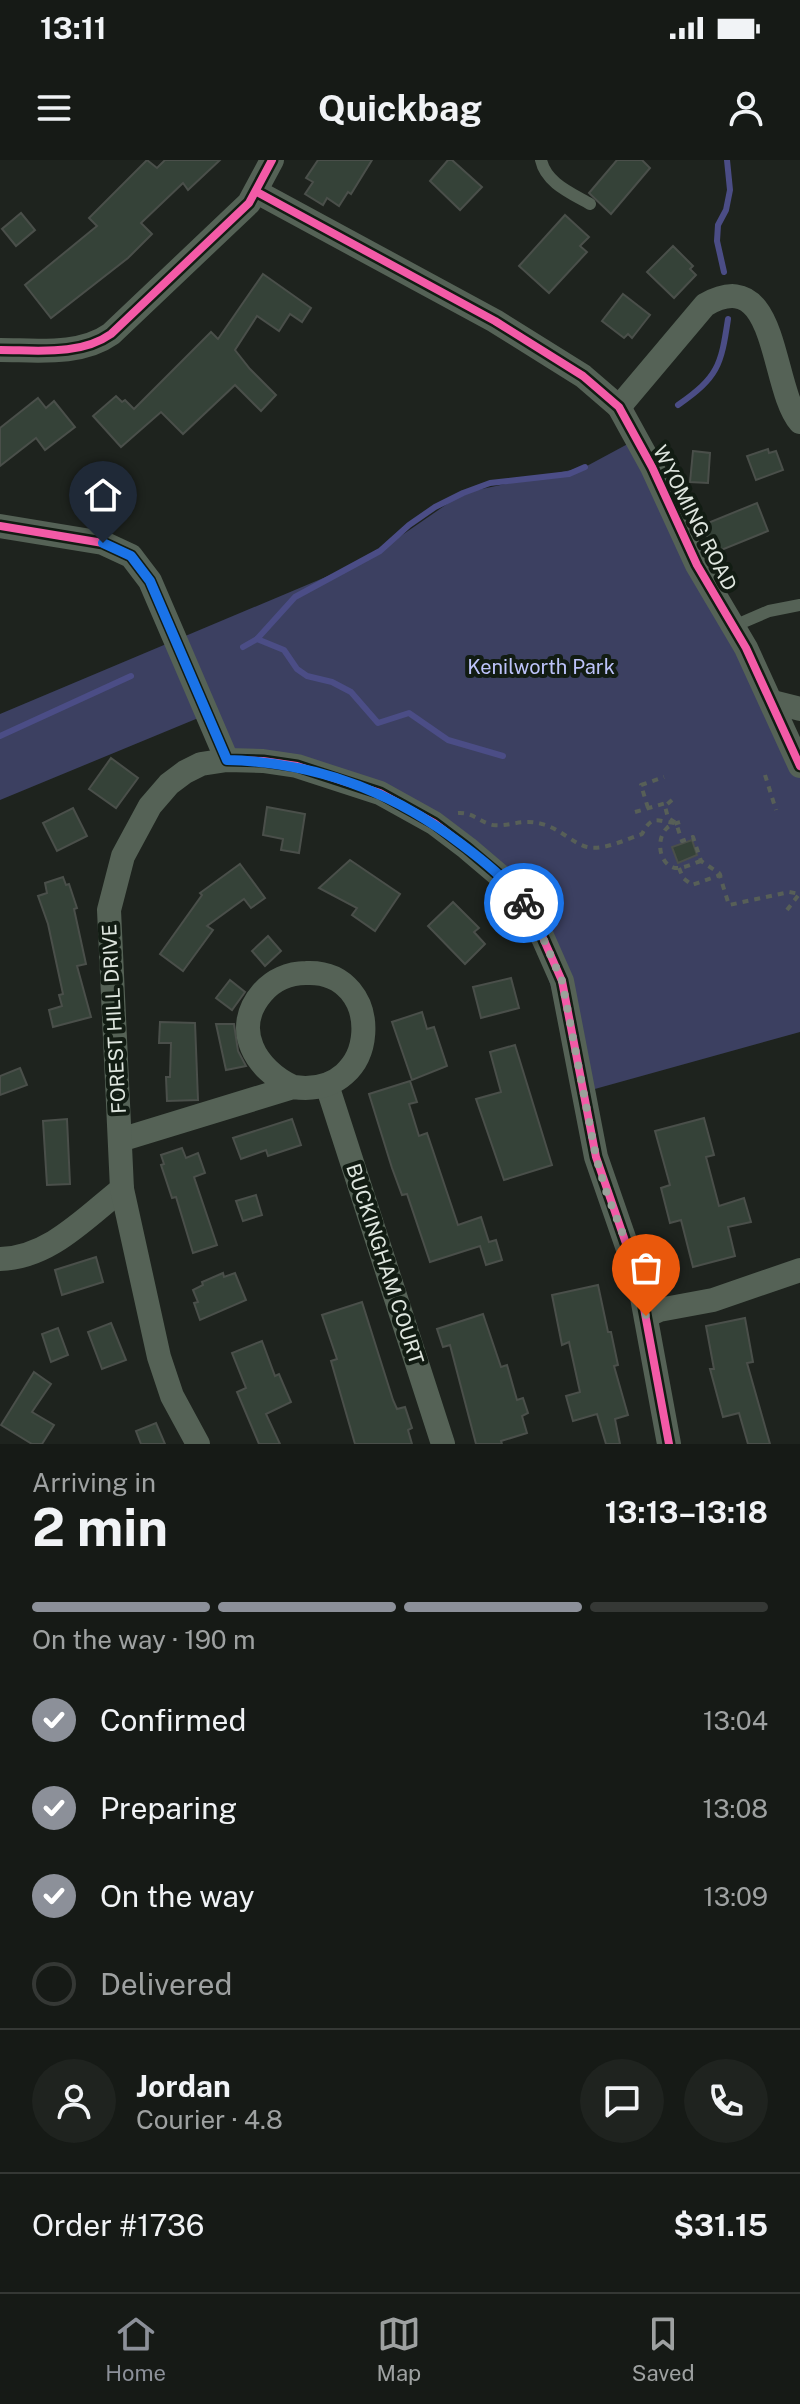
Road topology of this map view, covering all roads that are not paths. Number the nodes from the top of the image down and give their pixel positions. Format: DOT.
graph roads {
  1 [pos="272,160"];
  2 [pos="541,160"];
  3 [pos="257,192"];
  4 [pos="590,204"];
  5 [pos="0,350"];
  6 [pos="619,407"];
  7 [pos="800,422"];
  8 [pos="0,526"];
  9 [pos="800,605"];
  10 [pos="734,626"];
  11 [pos="773,702"];
  12 [pos="800,709"];
  13 [pos="227,760"];
  14 [pos="800,766"];
  15 [pos="327,1085"];
  16 [pos="293,1087"];
  17 [pos="120,1140"];
  18 [pos="122,1189"];
  19 [pos="0,1259"];
  20 [pos="800,1270"];
  21 [pos="646,1316"];
  22 [pos="198,1444"];
  23 [pos="443,1444"];
  24 [pos="669,1444"];
  1 -- 3 [label="street"];
  2 -- 4 [label="lane"];
  3 -- 5 [label="street"];
  3 -- 6 [label="street, WYOMING ROAD"];
  6 -- 7 [label="street"];
  6 -- 10 [label="street, WYOMING ROAD"];
  8 -- 13 [label="street"];
  9 -- 10 [label="lane"];
  10 -- 11 [label="street, WYOMING ROAD"];
  11 -- 12 [label="street"];
  11 -- 14 [label="street, WYOMING ROAD"];
  13 -- 17 [label="street, FOREST HILL DRIVE"];
  13 -- 21 [label="street, FOREST HILL DRIVE"];
  15 -- 16 [label="street"];
  15 -- 16 [label="street"];
  15 -- 23 [label="street, BUCKINGHAM COURT"];
  16 -- 17 [label="street"];
  17 -- 18 [label="street, FOREST HILL DRIVE"];
  18 -- 19 [label="street"];
  18 -- 22 [label="street, FOREST HILL DRIVE"];
  20 -- 21 [label="street"];
  21 -- 24 [label="street, FOREST HILL DRIVE"];
}
